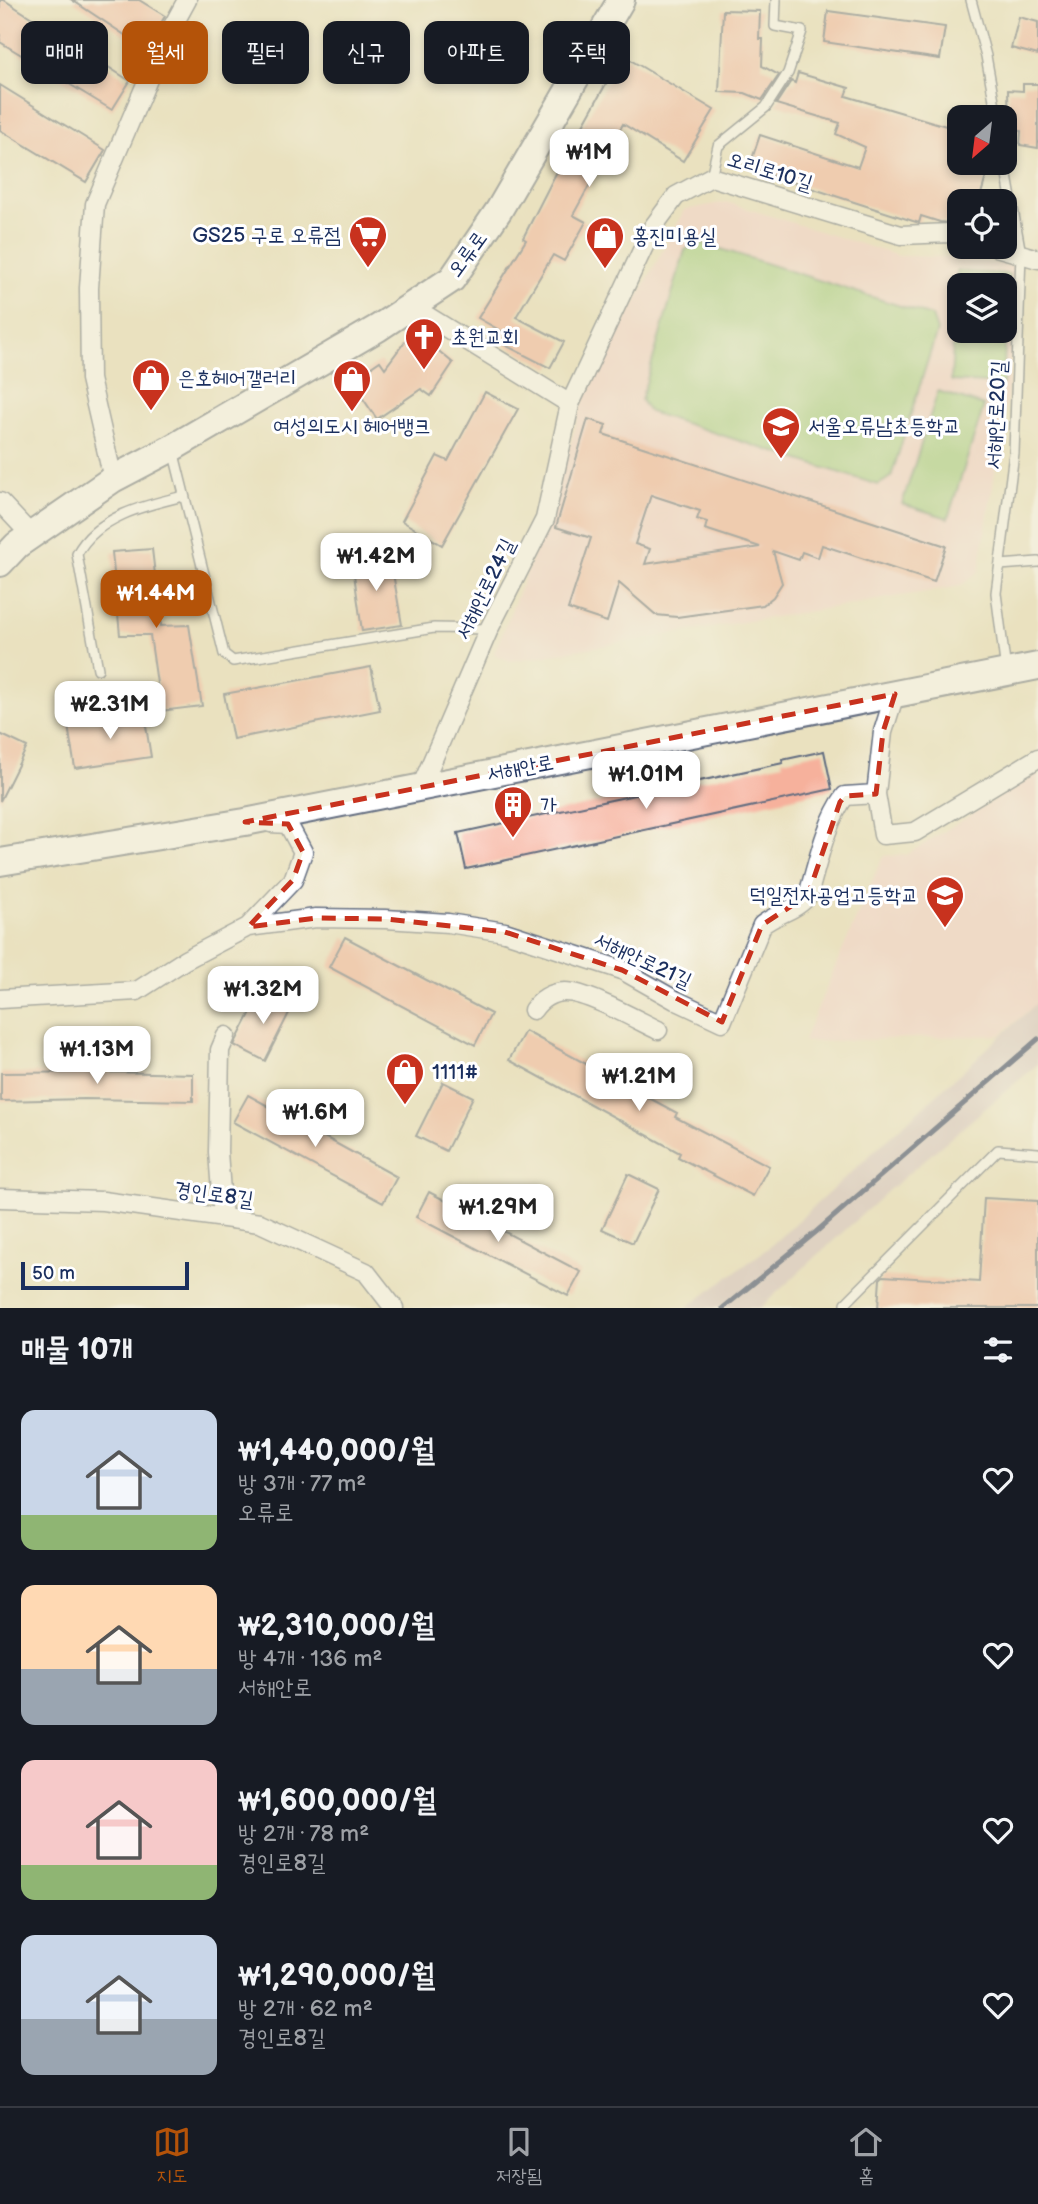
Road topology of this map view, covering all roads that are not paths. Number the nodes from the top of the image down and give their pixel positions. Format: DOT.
graph roads {
  1 [pos="187,0"];
  2 [pos="621,0"];
  3 [pos="776,0"];
  4 [pos="971,0"];
  5 [pos="995,105"];
  6 [pos="1008,175"];
  7 [pos="711,177"];
  8 [pos="947,233"];
  9 [pos="1030,257"];
  10 [pos="411,306"];
  11 [pos="570,404"];
  12 [pos="172,448"];
  13 [pos="113,479"];
  14 [pos="184,496"];
  15 [pos="0,502"];
  16 [pos="32,536"];
  17 [pos="1038,562"];
  18 [pos="0,563"];
  19 [pos="1000,565"];
  20 [pos="489,629"];
  21 [pos="1038,666"];
  22 [pos="98,669"];
  23 [pos="1007,673"];
  24 [pos="895,694"];
  25 [pos="1038,758"];
  26 [pos="421,787"];
  27 [pos="876,794"];
  28 [pos="245,822"];
  29 [pos="0,862"];
  30 [pos="248,927"];
  31 [pos="0,999"];
  32 [pos="533,1010"];
  33 [pos="658,1030"];
  34 [pos="226,1037"];
  35 [pos="1038,1153"];
  36 [pos="0,1198"];
  37 [pos="223,1218"];
  38 [pos="394,1308"];
  39 [pos="846,1308"];
  1 -- 13 [label="street"];
  2 -- 10 [label="main road, 오류로"];
  3 -- 7 [label="lane, 오리로10길"];
  4 -- 5 [label="lane"];
  6 -- 9 [label="lane, 서해안로20길"];
  7 -- 8 [label="street, 오리로10길"];
  7 -- 11 [label="street, 서해안로24길"];
  9 -- 19 [label="lane, 서해안로20길"];
  10 -- 11 [label="street"];
  10 -- 12 [label="main road, 오류로"];
  11 -- 20 [label="street, 서해안로24길"];
  12 -- 13 [label="main road, 오류로"];
  12 -- 14 [label="lane"];
  13 -- 16 [label="main road, 오류로"];
  14 -- 20 [label="lane"];
  14 -- 22 [label="lane"];
  15 -- 16 [label="street"];
  16 -- 18 [label="main road, 오류로"];
  17 -- 19 [label="lane"];
  19 -- 23 [label="lane, 서해안로20길"];
  20 -- 26 [label="street, 서해안로24길"];
  21 -- 23 [label="main road, 서해안로"];
  23 -- 24 [label="main road, 서해안로"];
  24 -- 26 [label="main road, 서해안로"];
  24 -- 27 [label="street"];
  25 -- 27 [label="street"];
  26 -- 28 [label="main road, 서해안로"];
  27 -- 30 [label="street, 서해안로21길"];
  28 -- 29 [label="main road, 서해안로"];
  28 -- 30 [label="street, 서해안로21길"];
  30 -- 31 [label="street, 서해안로21길"];
  32 -- 33 [label="street"];
  34 -- 37 [label="street"];
  35 -- 39 [label="lane"];
  36 -- 37 [label="street, 경인로8길"];
  37 -- 38 [label="street, 경인로8길"];
}
